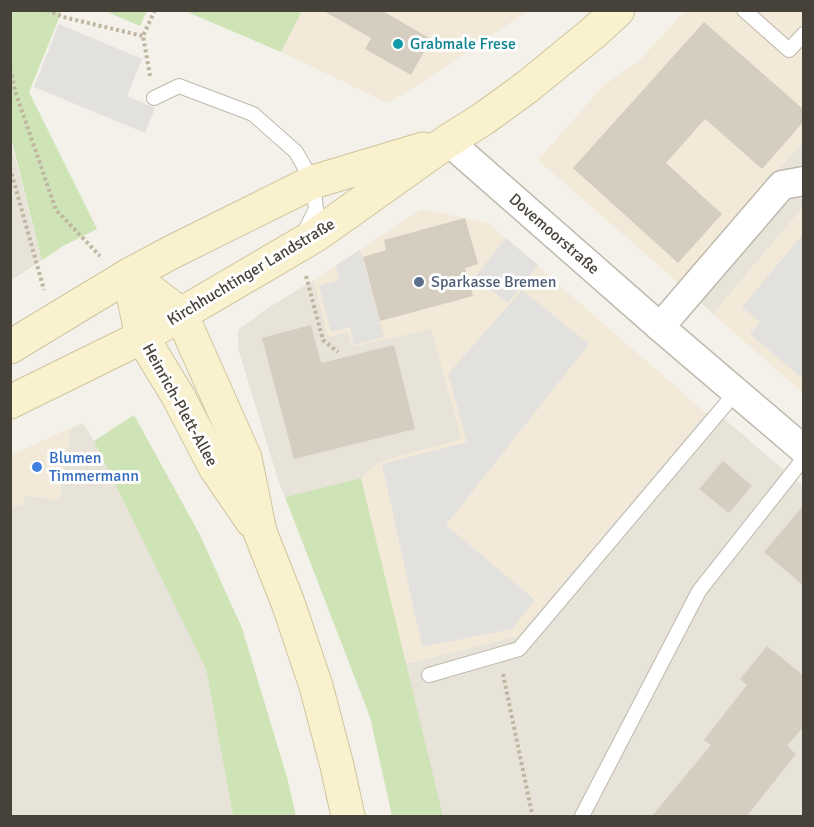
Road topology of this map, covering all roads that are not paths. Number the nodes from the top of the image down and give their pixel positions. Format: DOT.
graph roads {
  1 [pos="618,10"];
  2 [pos="744,10"];
  3 [pos="804,34"];
  4 [pos="154,98"];
  5 [pos="448,141"];
  6 [pos="804,181"];
  7 [pos="324,184"];
  8 [pos="298,246"];
  9 [pos="129,275"];
  10 [pos="181,314"];
  11 [pos="660,327"];
  12 [pos="142,336"];
  13 [pos="10,347"];
  14 [pos="736,392"];
  15 [pos="10,402"];
  16 [pos="804,450"];
  17 [pos="804,458"];
  18 [pos="260,532"];
  19 [pos="429,675"];
  20 [pos="348,816"];
  21 [pos="582,816"];
  1 -- 5 [label="main road, Kirchhuchtinger Landstraße"];
  2 -- 3 [label="lane"];
  4 -- 7 [label="lane"];
  5 -- 7 [label="main road, Kirchhuchtinger Landstraße"];
  5 -- 8 [label="main road, Kirchhuchtinger Landstraße"];
  5 -- 11 [label="street, Dovemoorstraße"];
  6 -- 11 [label="street"];
  7 -- 8 [label="lane"];
  7 -- 9 [label="main road, Kirchhuchtinger Landstraße"];
  8 -- 10 [label="main road, Kirchhuchtinger Landstraße"];
  9 -- 10 [label="main road, Heinrich-Plett-Allee"];
  9 -- 12 [label="main road, Heinrich-Plett-Allee"];
  9 -- 13 [label="main road, Kirchhuchtinger Landstraße"];
  10 -- 12 [label="main road, Kirchhuchtinger Landstraße"];
  10 -- 18 [label="main road, Heinrich-Plett-Allee"];
  11 -- 14 [label="street, Dovemoorstraße"];
  12 -- 15 [label="main road, Kirchhuchtinger Landstraße"];
  12 -- 18 [label="main road, Heinrich-Plett-Allee"];
  14 -- 16 [label="street, Dovemoorstraße"];
  14 -- 19 [label="lane"];
  17 -- 21 [label="lane"];
  18 -- 20 [label="main road, Heinrich-Plett-Allee"];
}
